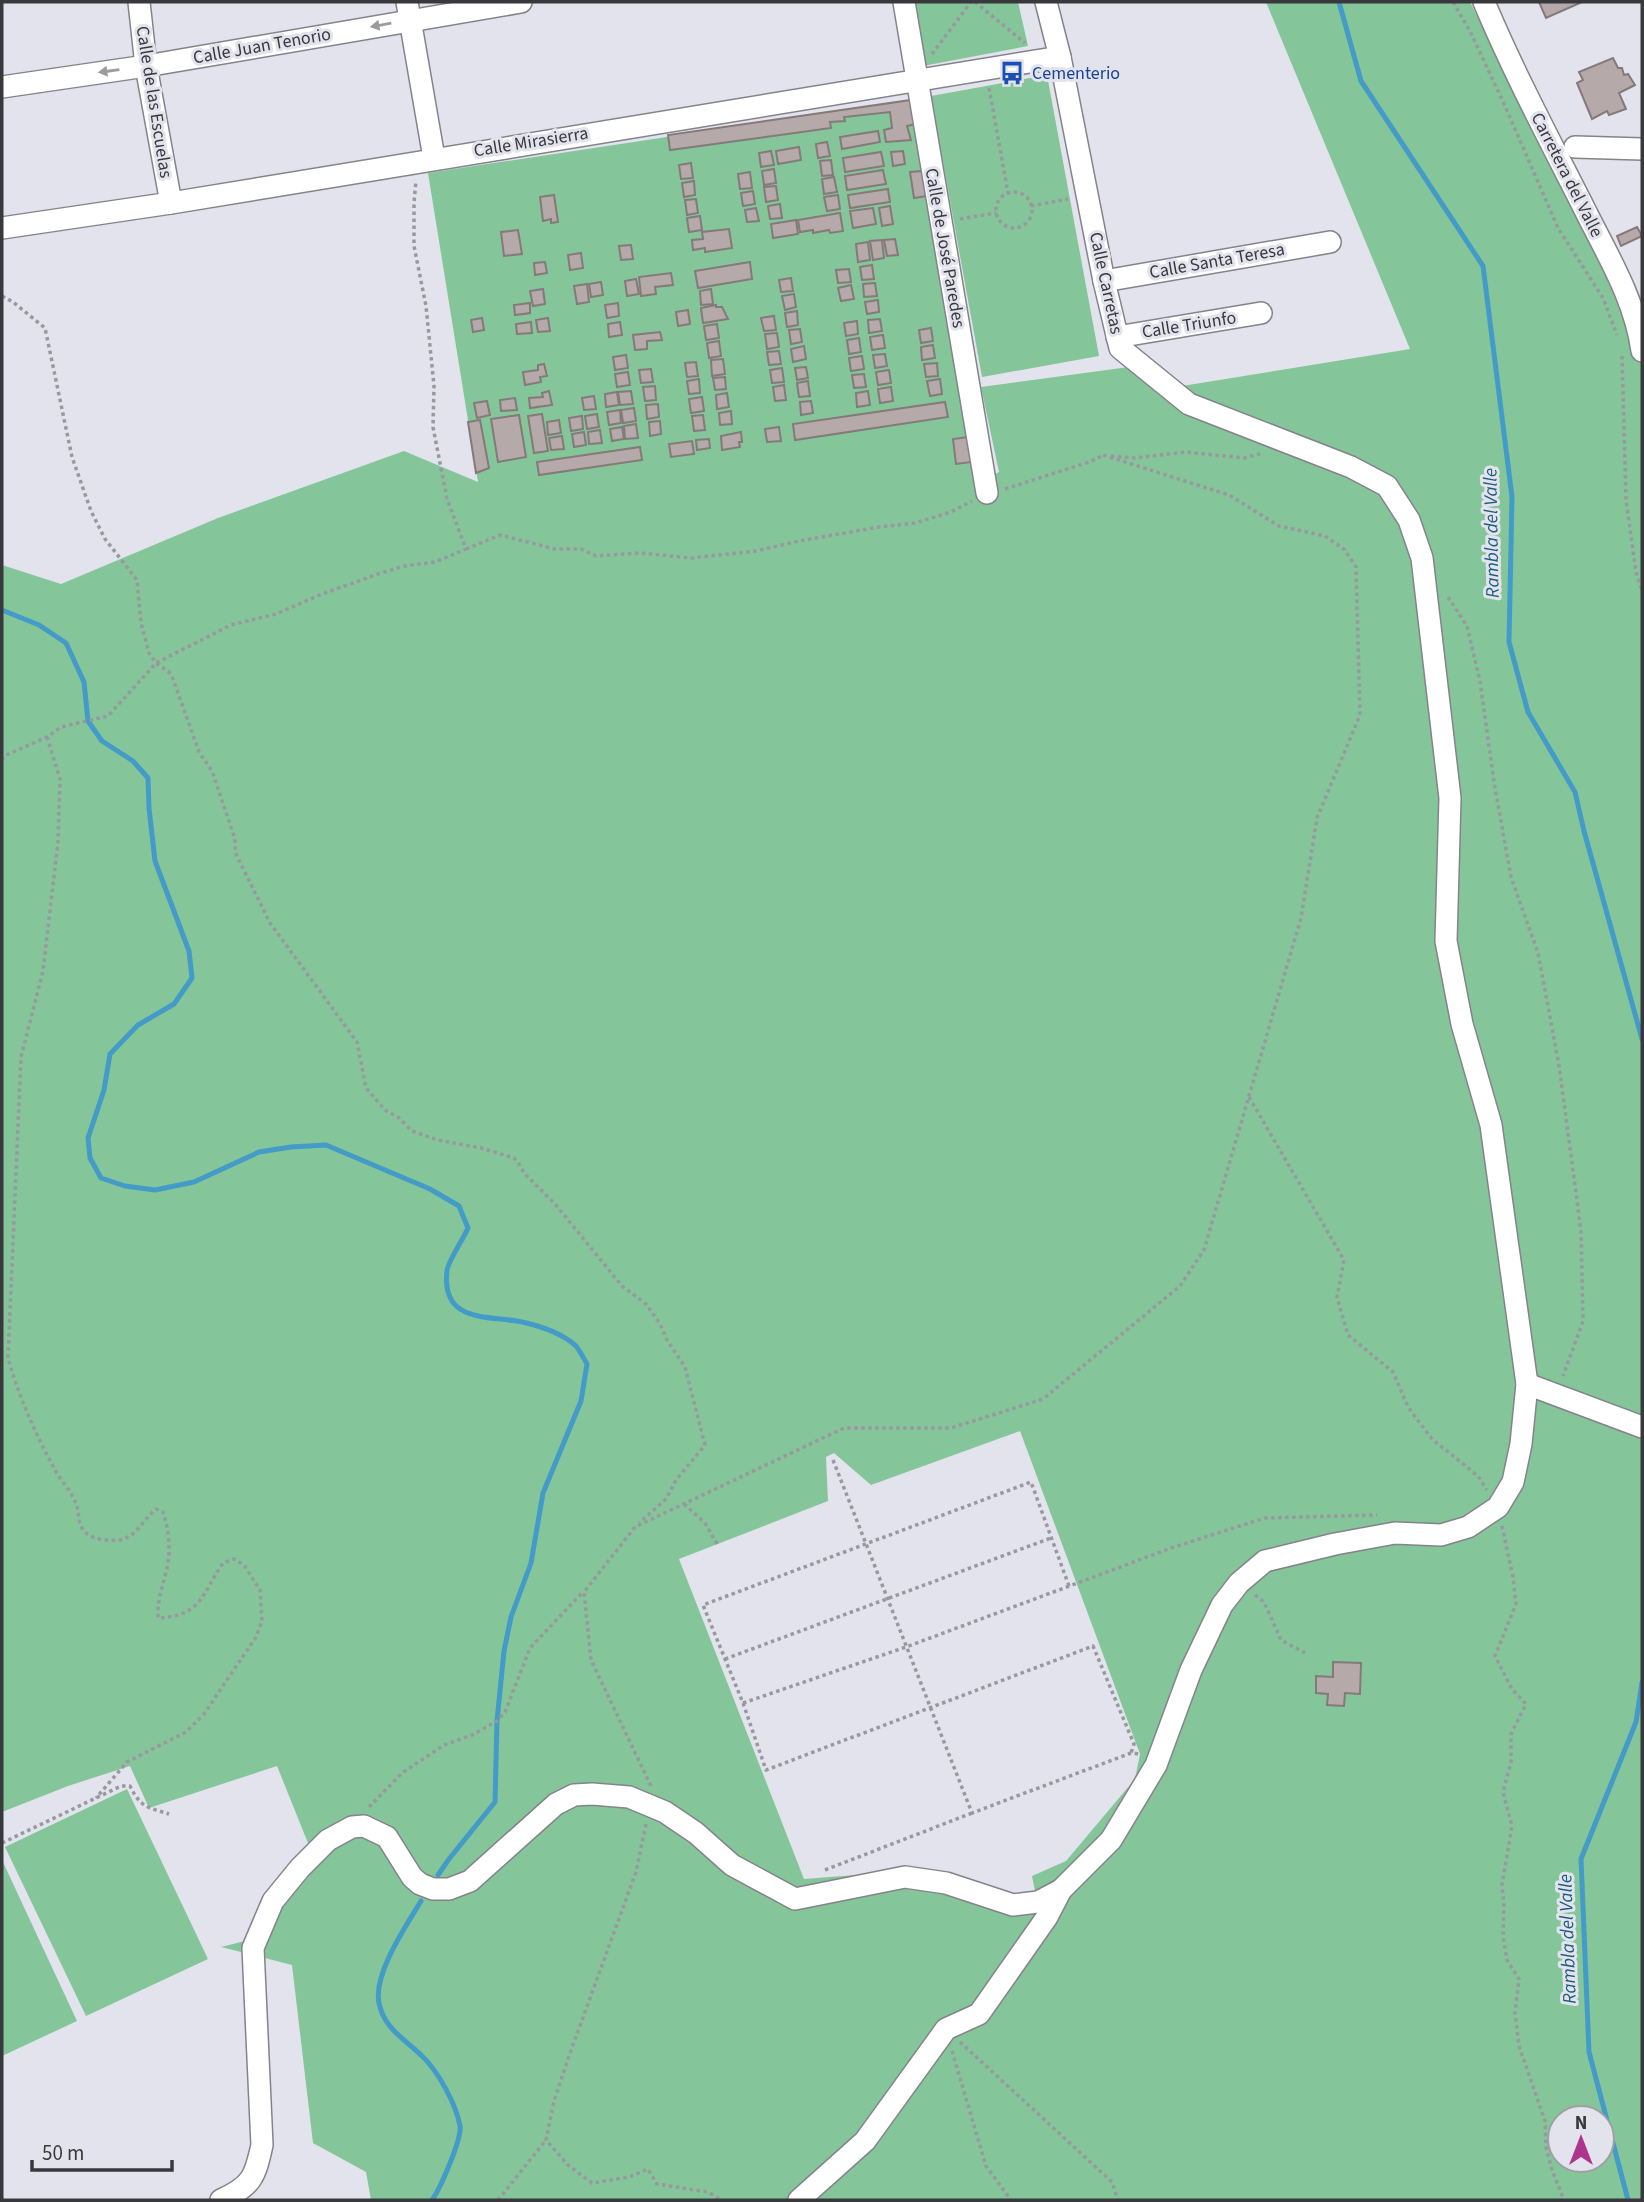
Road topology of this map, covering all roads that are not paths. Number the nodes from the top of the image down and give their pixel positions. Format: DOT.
graph roads {
  1 [pos="139,2"];
  2 [pos="519,2"];
  3 [pos="904,2"];
  4 [pos="1046,2"];
  5 [pos="1484,2"];
  6 [pos="409,11"];
  7 [pos="1060,57"];
  8 [pos="146,66"];
  9 [pos="917,80"];
  10 [pos="2,87"];
  11 [pos="1575,146"];
  12 [pos="1642,149"];
  13 [pos="426,160"];
  14 [pos="171,203"];
  15 [pos="2,228"];
  16 [pos="1331,242"];
  17 [pos="1104,281"];
  18 [pos="1261,313"];
  19 [pos="1117,337"];
  20 [pos="1642,351"];
  21 [pos="987,493"];
  22 [pos="1527,1384"];
  23 [pos="1642,1427"];
  24 [pos="1061,1890"];
  25 [pos="220,2200"];
  26 [pos="799,2200"];
  1 -- 8 [label="street, Calle de las Escuelas"];
  2 -- 6 [label="street, Calle Juan Tenorio"];
  3 -- 9 [label="street, Calle de José Paredes"];
  4 -- 7 [label="street, Calle Carretas"];
  5 -- 20 [label="street, Carretera del Valle"];
  6 -- 8 [label="street, Calle Juan Tenorio, one-way"];
  6 -- 13 [label="street"];
  7 -- 9 [label="street, Calle Mirasierra"];
  7 -- 17 [label="street, Calle Carretas"];
  8 -- 10 [label="street, Calle Juan Tenorio, one-way"];
  8 -- 14 [label="street, Calle de las Escuelas"];
  9 -- 13 [label="street, Calle Mirasierra"];
  9 -- 21 [label="street, Calle de José Paredes"];
  11 -- 12 [label="street"];
  13 -- 14 [label="street, Calle Mirasierra"];
  14 -- 15 [label="street, Calle Mirasierra"];
  16 -- 17 [label="street, Calle Santa Teresa"];
  17 -- 19 [label="street, Calle Carretas"];
  18 -- 19 [label="street, Calle Triunfo"];
  19 -- 22 [label="street, Calle Carretas"];
  22 -- 23 [label="street"];
  22 -- 24 [label="street, Calle Carretas"];
  24 -- 25 [label="street"];
  24 -- 26 [label="street"];
}
